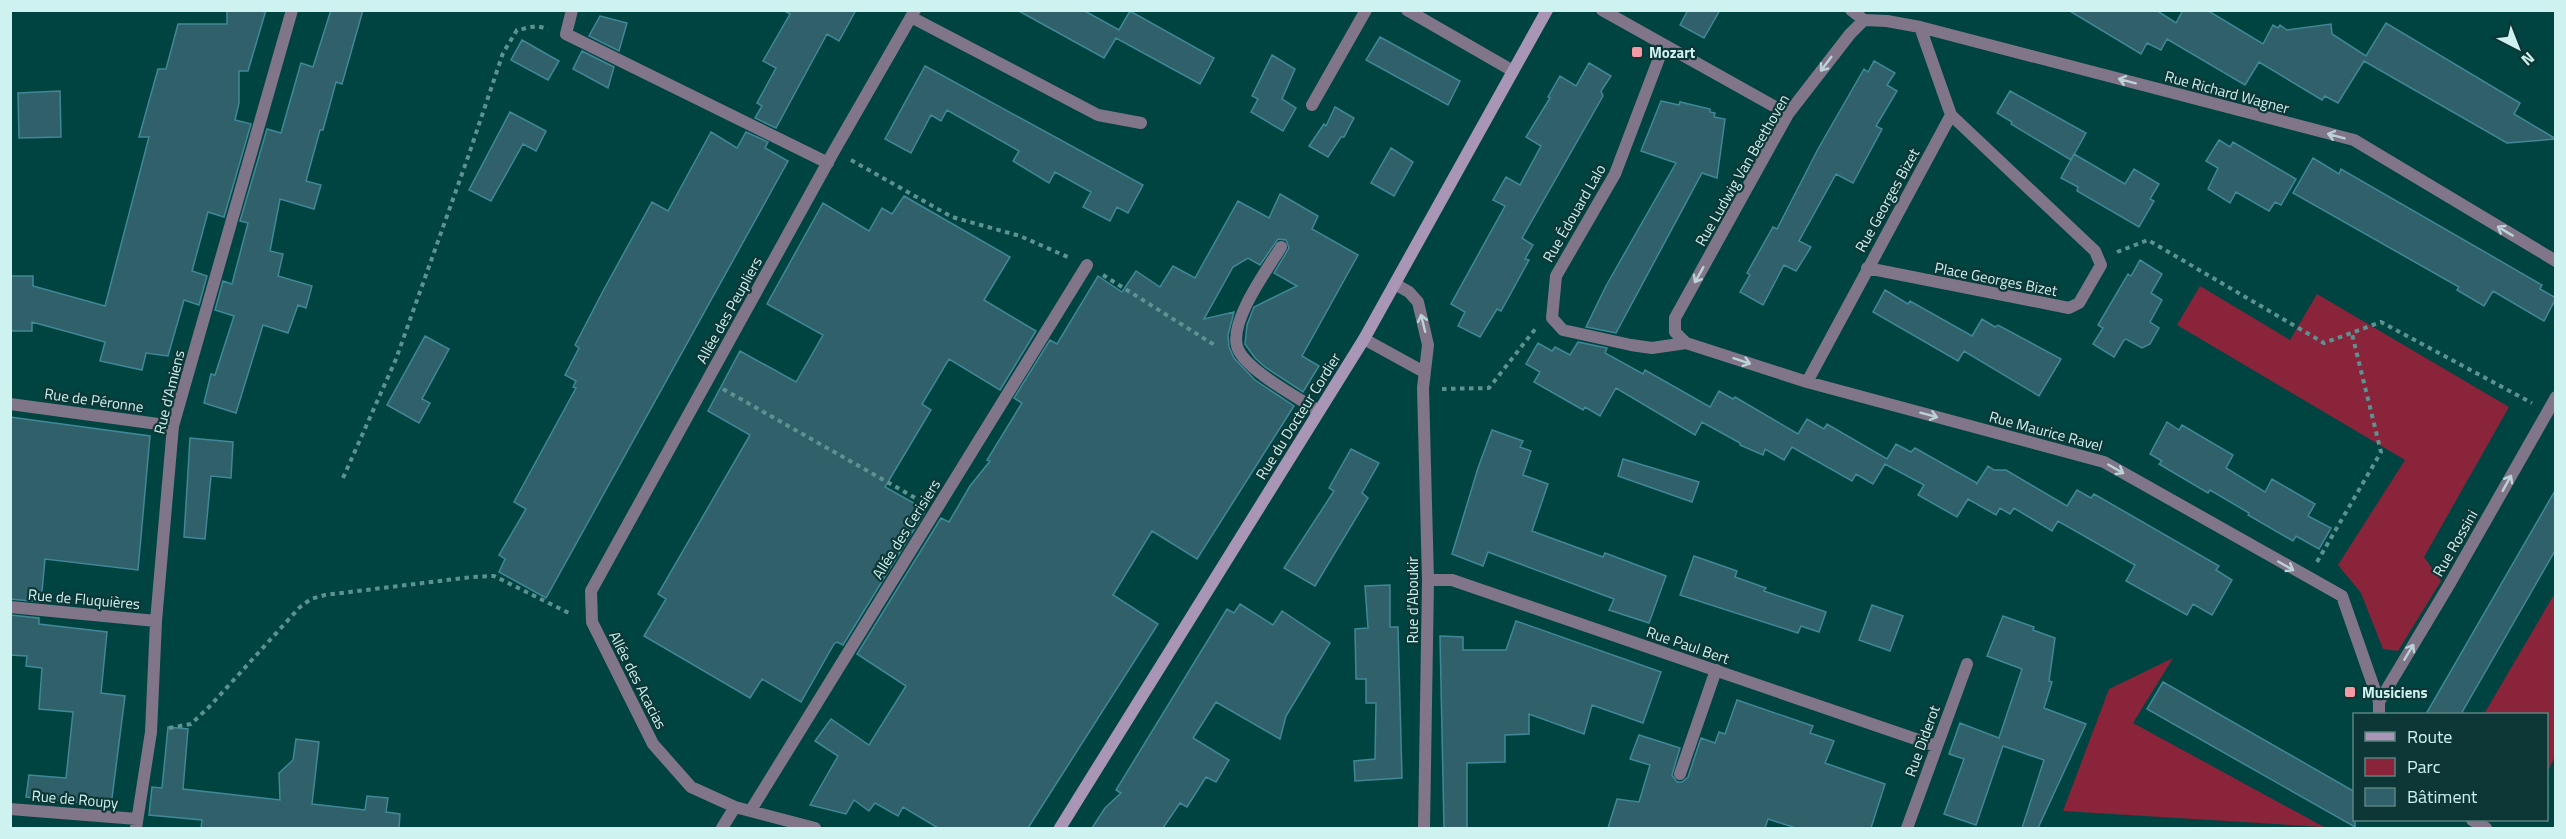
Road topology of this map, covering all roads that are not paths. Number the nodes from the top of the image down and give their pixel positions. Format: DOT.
graph roads {
  1 [pos="292,10"];
  2 [pos="572,10"];
  3 [pos="1366,10"];
  4 [pos="1407,10"];
  5 [pos="1547,10"];
  6 [pos="1602,10"];
  7 [pos="1851,10"];
  8 [pos="913,14"];
  9 [pos="1864,20"];
  10 [pos="1920,27"];
  11 [pos="1664,45"];
  12 [pos="1513,71"];
  13 [pos="1312,105"];
  14 [pos="1788,114"];
  15 [pos="1951,115"];
  16 [pos="1141,123"];
  17 [pos="828,163"];
  18 [pos="1281,247"];
  19 [pos="2556,261"];
  20 [pos="1087,265"];
  21 [pos="1867,268"];
  22 [pos="1395,284"];
  23 [pos="1364,339"];
  24 [pos="1686,343"];
  25 [pos="1631,345"];
  26 [pos="1424,372"];
  27 [pos="1807,382"];
  28 [pos="2556,397"];
  29 [pos="10,404"];
  30 [pos="1319,411"];
  31 [pos="172,426"];
  32 [pos="1428,580"];
  33 [pos="10,607"];
  34 [pos="156,621"];
  35 [pos="592,622"];
  36 [pos="1967,664"];
  37 [pos="1716,670"];
  38 [pos="2379,708"];
  39 [pos="1936,746"];
  40 [pos="1680,774"];
  41 [pos="735,807"];
  42 [pos="10,809"];
  43 [pos="751,810"];
  44 [pos="137,824"];
  45 [pos="722,828"];
  46 [pos="815,828"];
  47 [pos="1060,828"];
  48 [pos="1425,828"];
  49 [pos="1906,828"];
  1 -- 31 [label="street, Rue d'Amiens"];
  2 -- 17 [label="street"];
  3 -- 13 [label="street"];
  4 -- 12 [label="street"];
  5 -- 12 [label="street, Rue du Docteur Cordier"];
  6 -- 11 [label="street"];
  7 -- 9 [label="street"];
  8 -- 16 [label="street, Allée des Peupliers"];
  8 -- 17 [label="street, Allée des Peupliers"];
  9 -- 10 [label="street, Rue Richard Wagner"];
  9 -- 14 [label="street, Rue Ludwig Van Beethoven, one-way"];
  10 -- 15 [label="street"];
  19 -- 10 [label="street, Rue Richard Wagner, one-way"];
  11 -- 14 [label="street"];
  11 -- 25 [label="street, Rue Édouard Lalo"];
  12 -- 22 [label="street, Rue du Docteur Cordier"];
  14 -- 24 [label="street, Rue Ludwig Van Beethoven, one-way"];
  15 -- 21 [label="street, Rue Georges Bizet"];
  15 -- 21 [label="street, Place Georges Bizet"];
  17 -- 35 [label="street, Allée des Peupliers"];
  18 -- 30 [label="street"];
  20 -- 43 [label="street, Allée des Cerisiers"];
  21 -- 27 [label="street, Rue Georges Bizet"];
  22 -- 23 [label="street, Rue du Docteur Cordier"];
  26 -- 22 [label="street, Rue d'Aboukir, one-way"];
  23 -- 26 [label="street"];
  23 -- 30 [label="street, Rue du Docteur Cordier"];
  24 -- 25 [label="street, Rue Maurice Ravel"];
  24 -- 27 [label="street, Rue Maurice Ravel, one-way"];
  26 -- 32 [label="street, Rue d'Aboukir"];
  27 -- 38 [label="street, Rue Maurice Ravel, one-way"];
  38 -- 28 [label="street, Rue Rossini, one-way"];
  29 -- 31 [label="street, Rue de Péronne"];
  30 -- 47 [label="street, Rue du Docteur Cordier"];
  31 -- 34 [label="street, Rue d'Amiens"];
  32 -- 37 [label="street, Rue Paul Bert"];
  32 -- 48 [label="street, Rue d'Aboukir"];
  33 -- 34 [label="street, Rue de Fluquières"];
  34 -- 44 [label="street, Rue d'Amiens"];
  35 -- 41 [label="street, Allée des Acacias"];
  36 -- 39 [label="street, Rue Diderot"];
  37 -- 39 [label="street, Rue Paul Bert"];
  37 -- 40 [label="street"];
  39 -- 49 [label="street, Rue Diderot"];
  41 -- 43 [label="street, Allée des Acacias"];
  41 -- 45 [label="street"];
  42 -- 44 [label="street, Rue de Roupy"];
  43 -- 46 [label="street, Allée des Acacias"];
}
